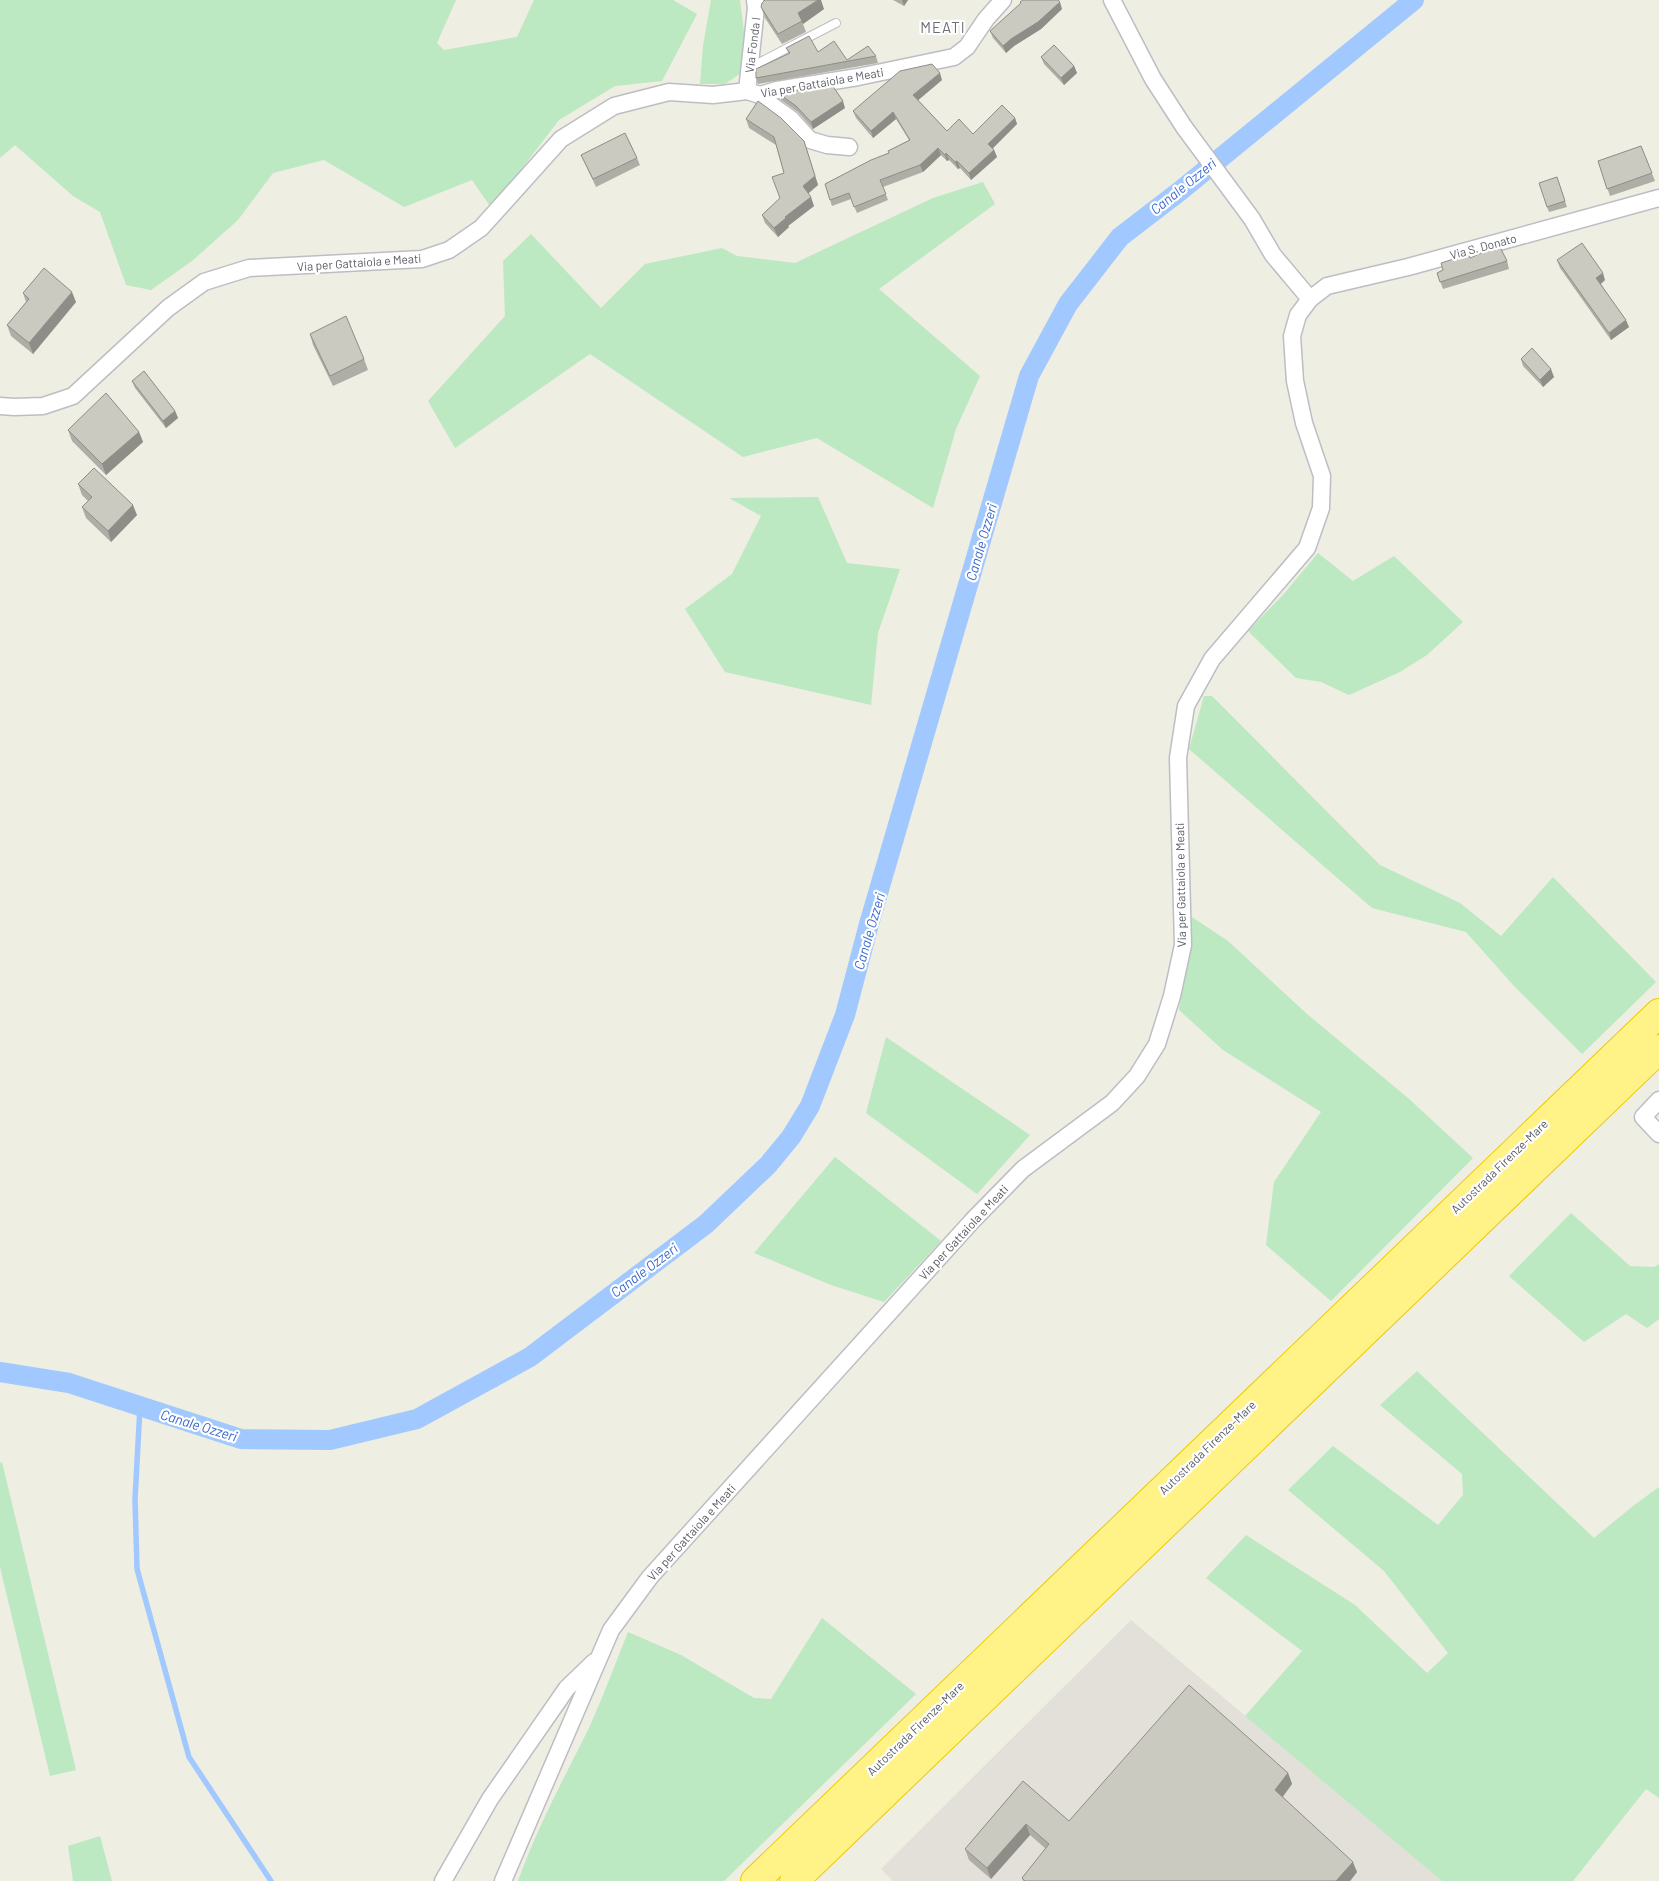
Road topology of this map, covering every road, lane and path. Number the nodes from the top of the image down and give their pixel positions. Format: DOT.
graph roads {
  1 [pos="755,0"];
  2 [pos="1004,0"];
  3 [pos="1112,0"];
  4 [pos="836,23"];
  5 [pos="748,68"];
  6 [pos="753,93"];
  7 [pos="849,146"];
  8 [pos="1659,198"];
  9 [pos="1310,299"];
  10 [pos="0,406"];
  11 [pos="1659,1013"];
  12 [pos="1659,1049"];
  13 [pos="1659,1100"];
  14 [pos="1659,1134"];
  15 [pos="599,1657"];
  16 [pos="443,1881"];
  17 [pos="503,1881"];
  18 [pos="756,1881"];
  19 [pos="794,1881"];
  1 -- 5 [label="street, Via Fonda I"];
  2 -- 6 [label="street, Via per Gattaiola e Meati"];
  3 -- 9 [label="street"];
  4 -- 5 [label="lane"];
  5 -- 6 [label="street, Via Fonda I"];
  6 -- 7 [label="street"];
  6 -- 10 [label="street, Via per Gattaiola e Meati"];
  8 -- 9 [label="street, Via S. Donato"];
  9 -- 15 [label="street, Via per Gattaiola e Meati"];
  11 -- 18 [label="highway, Autostrada Firenze-Mare"];
  12 -- 19 [label="highway"];
  13 -- 14 [label="street"];
  15 -- 16 [label="street"];
  15 -- 17 [label="street, Via per Gattaiola e Meati"];
}
